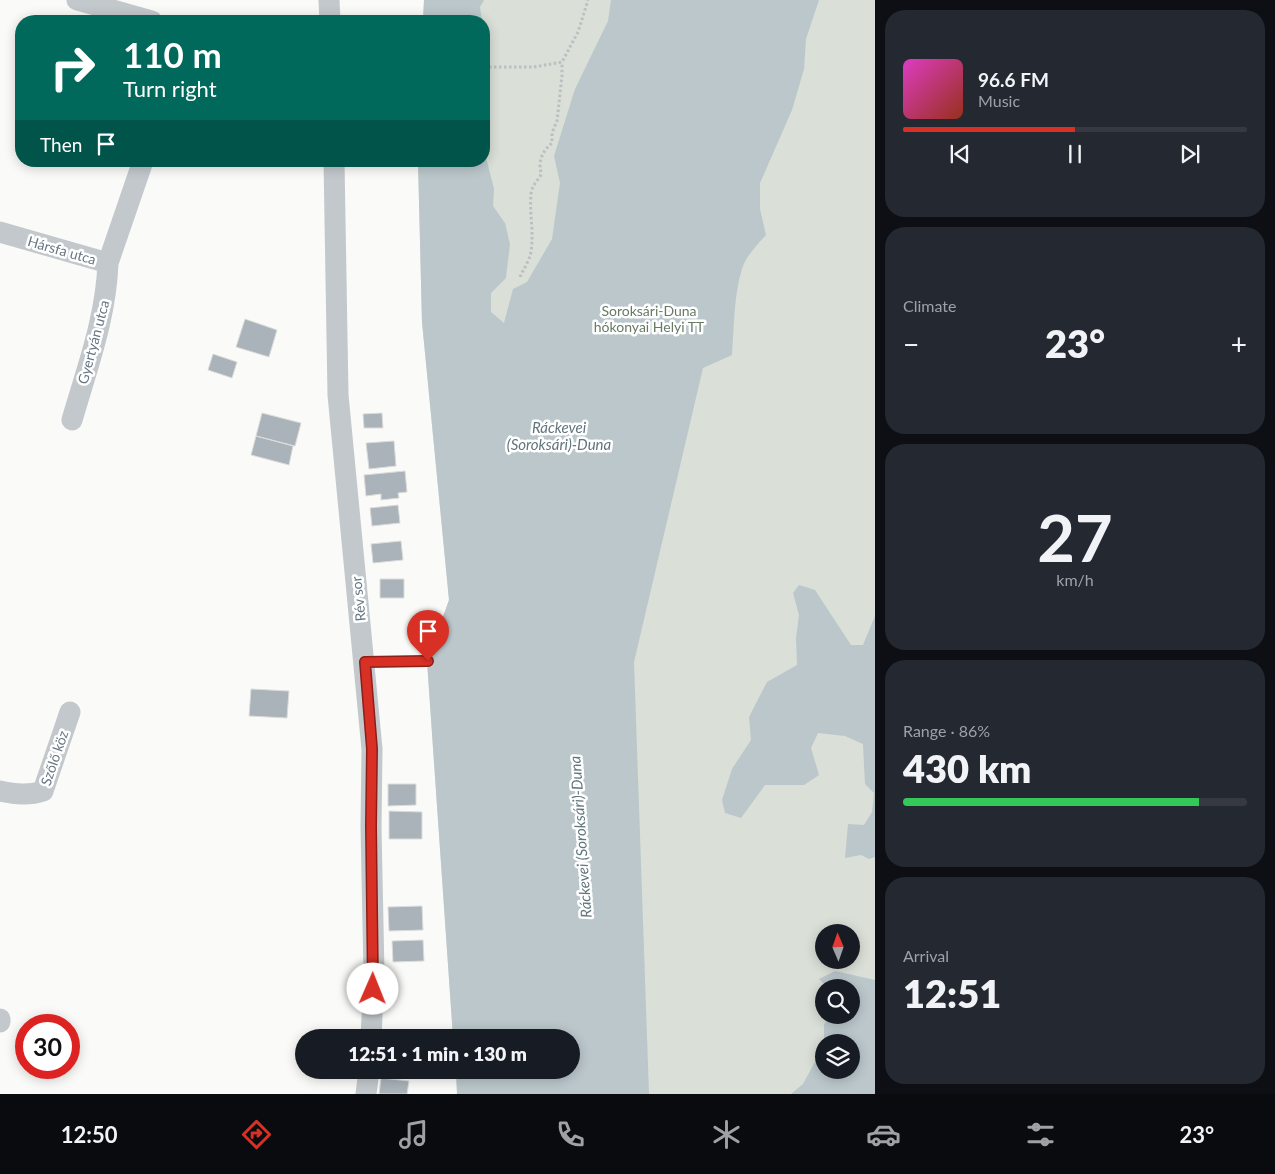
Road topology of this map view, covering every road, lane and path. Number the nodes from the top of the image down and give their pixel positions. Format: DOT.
graph roads {
  1 [pos="77,0"];
  2 [pos="329,0"];
  3 [pos="588,0"];
  4 [pos="129,7"];
  5 [pos="142,15"];
  6 [pos="330,15"];
  7 [pos="562,62"];
  8 [pos="490,67"];
  9 [pos="141,167"];
  10 [pos="334,167"];
  11 [pos="0,232"];
  12 [pos="108,263"];
  13 [pos="520,277"];
  14 [pos="72,420"];
  15 [pos="428,661"];
  16 [pos="365,662"];
  17 [pos="70,712"];
  18 [pos="0,791"];
  19 [pos="371,1029"];
  20 [pos="368,1079"];
  21 [pos="366,1094"];
  1 -- 4 [label="street"];
  2 -- 6 [label="street"];
  3 -- 7 [label="path"];
  4 -- 5 [label="street"];
  7 -- 8 [label="path"];
  7 -- 13 [label="path"];
  9 -- 12 [label="street, Hársfa utca"];
  10 -- 16 [label="street, Rév sor"];
  11 -- 12 [label="street, Hársfa utca"];
  12 -- 14 [label="street, Gyertyán utca"];
  15 -- 16 [label="lane"];
  16 -- 19 [label="street, Rév sor"];
  17 -- 18 [label="street, Szőlő köz"];
  20 -- 21 [label="street"];
}
